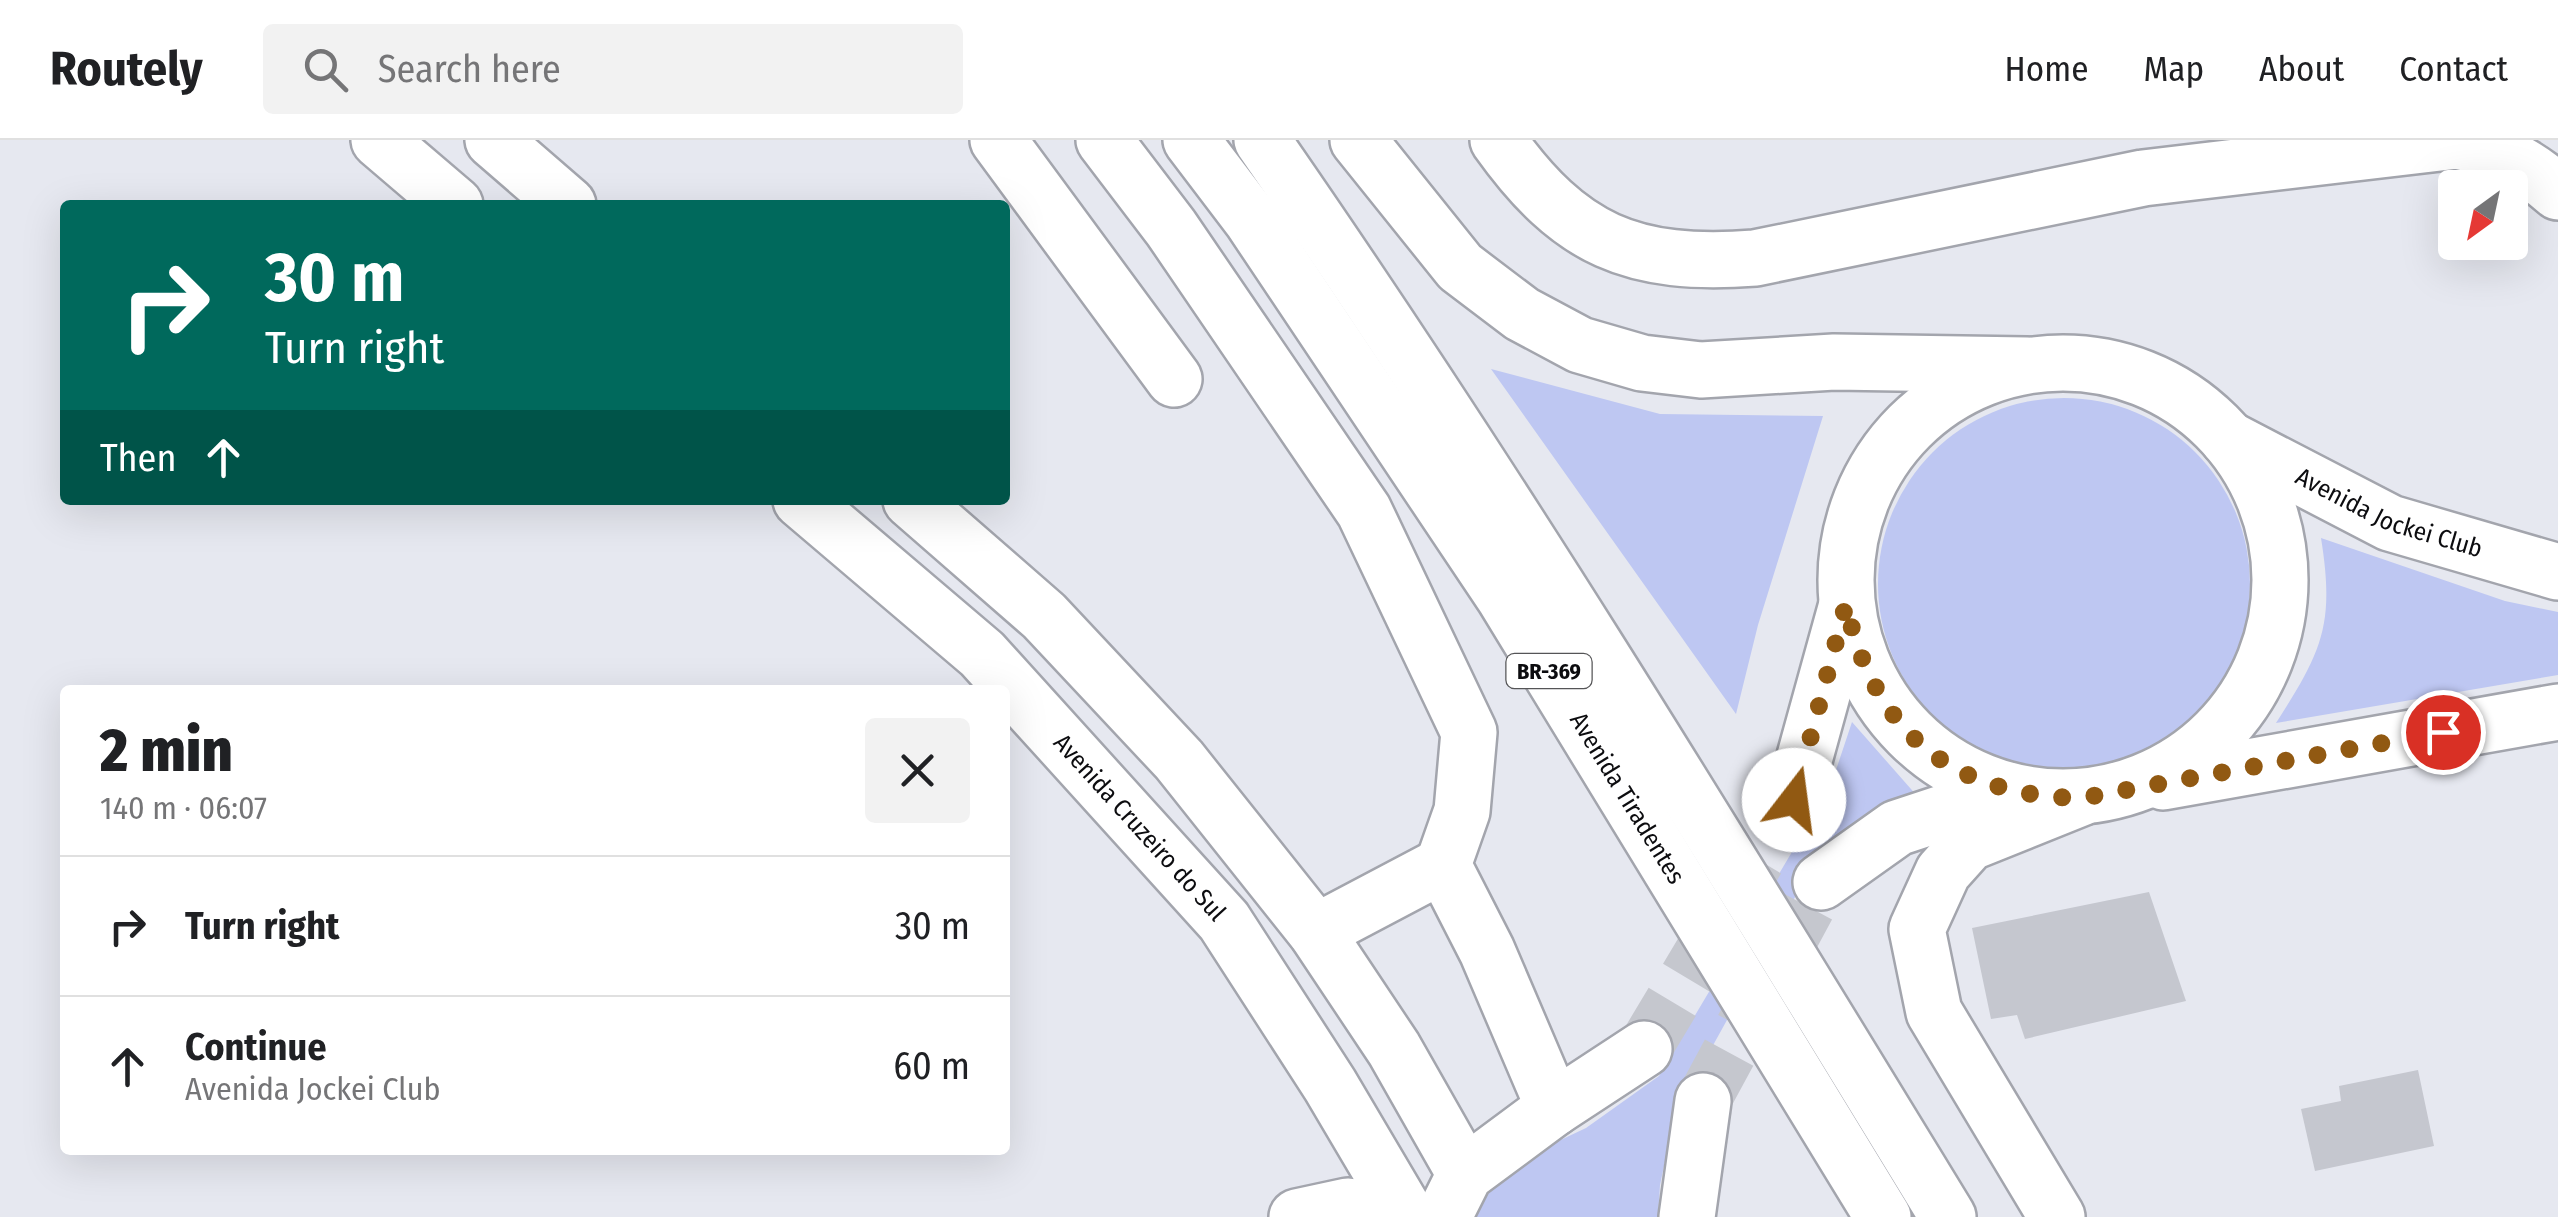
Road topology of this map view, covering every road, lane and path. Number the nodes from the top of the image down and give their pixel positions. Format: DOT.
graph roads {
  1 [pos="378,140"];
  2 [pos="493,140"];
  3 [pos="998,140"];
  4 [pos="1104,140"];
  5 [pos="1191,140"];
  6 [pos="1262,140"];
  7 [pos="1358,140"];
  8 [pos="1498,140"];
  9 [pos="2558,192"];
  10 [pos="449,200"];
  11 [pos="562,200"];
  12 [pos="2028,365"];
  13 [pos="1174,379"];
  14 [pos="2228,439"];
  15 [pos="807,505"];
  16 [pos="917,505"];
  17 [pos="2558,572"];
  18 [pos="1014,588"];
  19 [pos="1846,604"];
  20 [pos="937,616"];
  21 [pos="1010,685"];
  22 [pos="1010,685"];
  23 [pos="2558,712"];
  24 [pos="2135,786"];
  25 [pos="2008,791"];
  26 [pos="2082,798"];
  27 [pos="1794,800"];
  28 [pos="1443,865"];
  29 [pos="1821,882"];
  30 [pos="1316,932"];
  31 [pos="1644,1050"];
  32 [pos="1703,1101"];
  33 [pos="1554,1108"];
  34 [pos="1454,1196"];
  35 [pos="1297,1217"];
  36 [pos="1368,1217"];
  37 [pos="1408,1217"];
  38 [pos="1687,1217"];
  39 [pos="1883,1217"];
  40 [pos="1948,1217"];
  41 [pos="2058,1217"];
  1 -- 10 [label="main road"];
  2 -- 11 [label="main road"];
  3 -- 13 [label="main road"];
  4 -- 28 [label="main road"];
  5 -- 39 [label="main road, Avenida Tiradentes / BR-369"];
  6 -- 40 [label="main road, BR-369"];
  7 -- 12 [label="main road"];
  8 -- 9 [label="main road"];
  12 -- 14 [label="main road"];
  12 -- 19 [label="main road"];
  14 -- 17 [label="main road, Avenida Jockei Club"];
  14 -- 24 [label="main road"];
  15 -- 20 [label="main road, Avenida Cruzeiro do Sul"];
  16 -- 18 [label="main road"];
  18 -- 20 [label="main road"];
  18 -- 30 [label="main road"];
  19 -- 25 [label="main road"];
  19 -- 27 [label="main road"];
  20 -- 21 [label="main road, Avenida Cruzeiro do Sul"];
  22 -- 37 [label="main road, Avenida Cruzeiro do Sul"];
  23 -- 24 [label="main road"];
  24 -- 26 [label="main road"];
  25 -- 26 [label="main road"];
  25 -- 29 [label="main road"];
  26 -- 41 [label="main road"];
  28 -- 30 [label="main road"];
  28 -- 33 [label="main road"];
  30 -- 34 [label="main road"];
  31 -- 33 [label="main road"];
  32 -- 38 [label="main road"];
  33 -- 34 [label="main road"];
  35 -- 36 [label="main road"];
}
